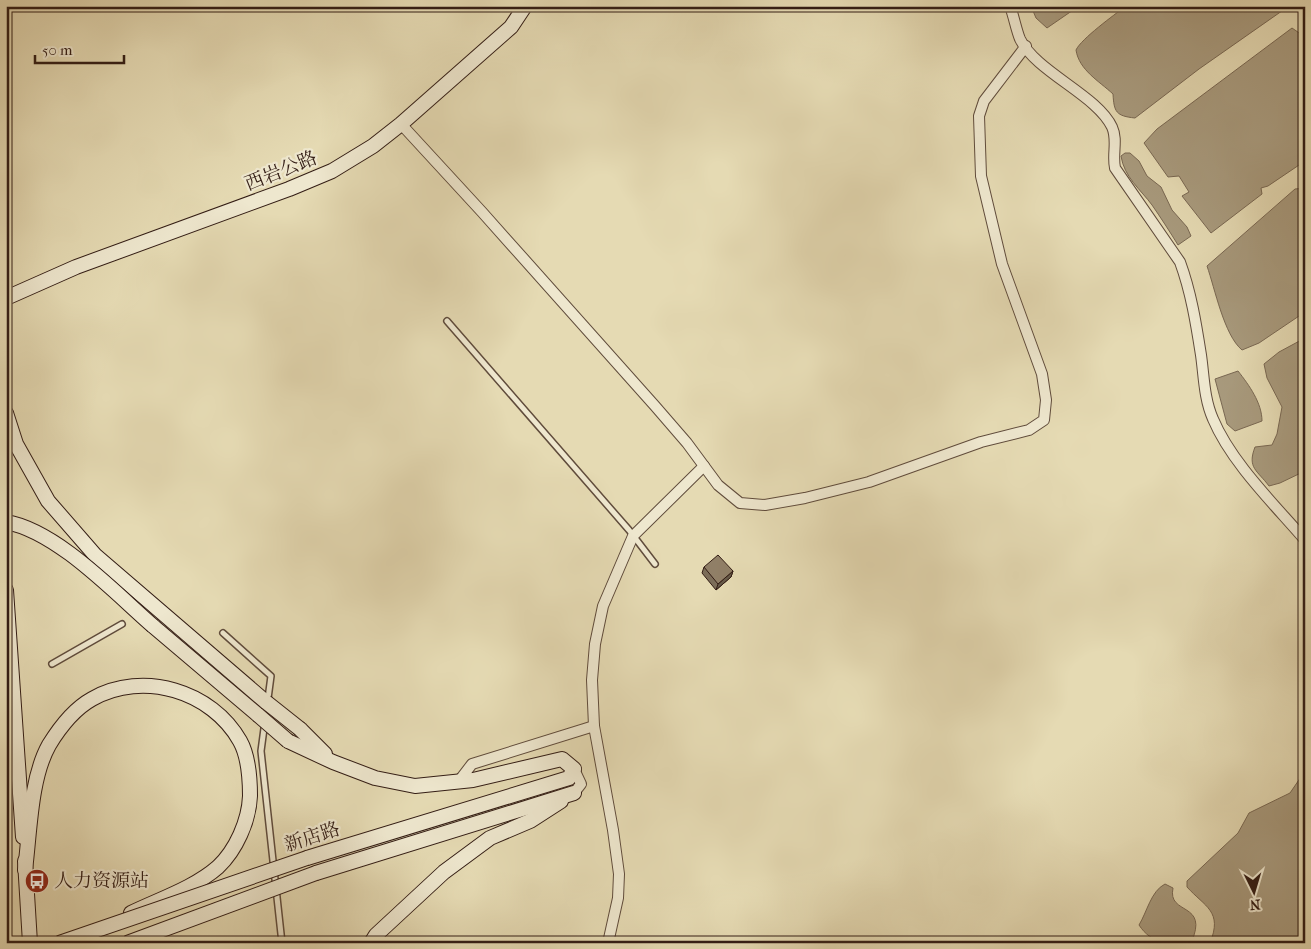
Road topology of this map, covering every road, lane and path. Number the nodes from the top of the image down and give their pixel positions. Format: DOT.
graph roads {
  1 [pos="525,6"];
  2 [pos="1010,6"];
  3 [pos="1026,46"];
  4 [pos="401,124"];
  5 [pos="6,298"];
  6 [pos="447,321"];
  7 [pos="6,413"];
  8 [pos="704,466"];
  9 [pos="6,522"];
  10 [pos="633,536"];
  11 [pos="1305,540"];
  12 [pos="655,564"];
  13 [pos="6,590"];
  14 [pos="122,624"];
  15 [pos="223,633"];
  16 [pos="52,664"];
  17 [pos="594,726"];
  18 [pos="333,762"];
  19 [pos="574,769"];
  20 [pos="460,781"];
  21 [pos="574,793"];
  22 [pos="26,870"];
  23 [pos="92,932"];
  24 [pos="30,943"];
  25 [pos="59,943"];
  26 [pos="127,943"];
  27 [pos="282,943"];
  28 [pos="371,943"];
  29 [pos="608,943"];
  1 -- 4 [label="main road, 西岩公路"];
  2 -- 3 [label="street"];
  3 -- 8 [label="street"];
  3 -- 11 [label="street"];
  4 -- 5 [label="main road, 西岩公路"];
  4 -- 8 [label="street"];
  6 -- 10 [label="lane"];
  7 -- 18 [label="main road, bridge"];
  8 -- 10 [label="street"];
  9 -- 18 [label="main road, bridge"];
  10 -- 12 [label="lane"];
  10 -- 17 [label="street"];
  13 -- 22 [label="main road"];
  14 -- 16 [label="lane"];
  15 -- 27 [label="lane"];
  17 -- 20 [label="street"];
  17 -- 29 [label="street"];
  18 -- 20 [label="main road"];
  19 -- 20 [label="main road"];
  19 -- 21 [label="street"];
  19 -- 23 [label="main road, 新店路, bridge"];
  21 -- 26 [label="main road, 新店路, bridge"];
  21 -- 28 [label="main road"];
  22 -- 23 [label="main road, bridge"];
  22 -- 24 [label="main road"];
  23 -- 25 [label="main road, 新店路, bridge"];
}
